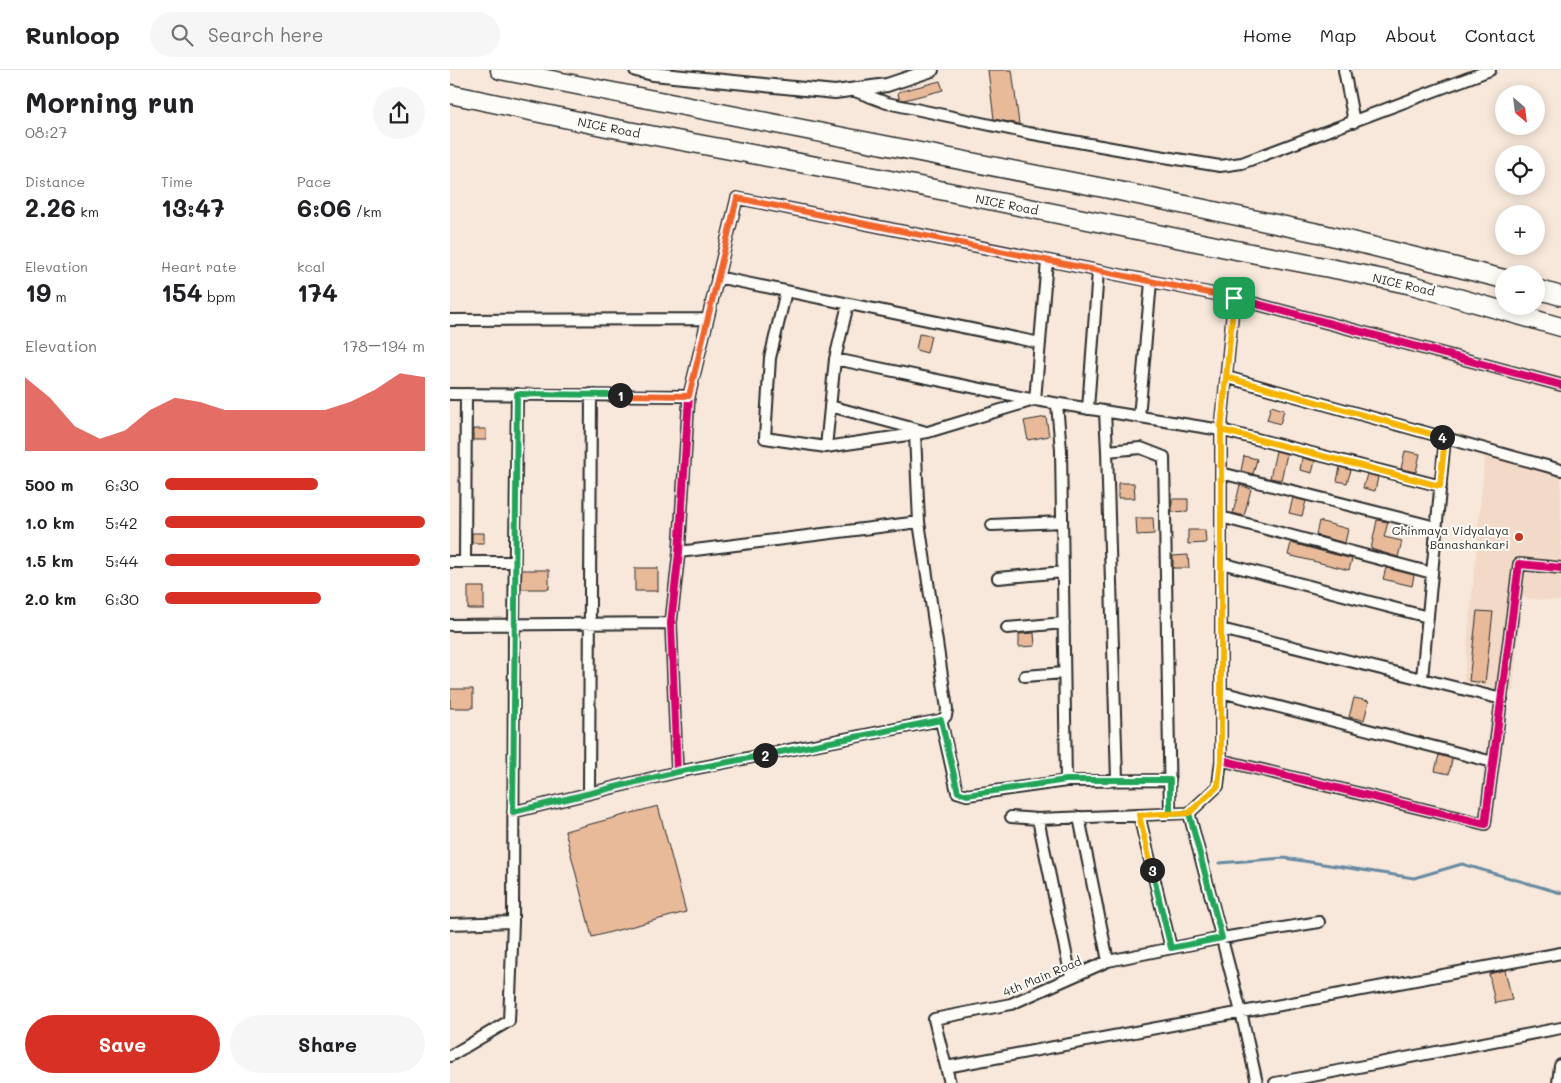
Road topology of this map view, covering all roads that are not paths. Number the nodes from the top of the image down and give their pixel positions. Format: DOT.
graph roads {
  1 [pos="500,70"];
  2 [pos="636,70"];
  3 [pos="932,70"];
  4 [pos="1344,70"];
  5 [pos="1490,70"];
  6 [pos="654,72"];
  7 [pos="852,90"];
  8 [pos="450,94"];
  9 [pos="1354,122"];
  10 [pos="1047,261"];
  11 [pos="1098,271"];
  12 [pos="718,277"];
  13 [pos="1495,277"];
  14 [pos="1151,282"];
  15 [pos="786,291"];
  16 [pos="1545,292"];
  17 [pos="1561,296"];
  18 [pos="1234,298"];
  19 [pos="848,304"];
  20 [pos="707,319"];
  21 [pos="450,320"];
  22 [pos="1561,327"];
  23 [pos="1040,343"];
  24 [pos="835,360"];
  25 [pos="1226,377"];
  26 [pos="1561,385"];
  27 [pos="450,394"];
  28 [pos="466,394"];
  29 [pos="517,394"];
  30 [pos="591,394"];
  31 [pos="689,396"];
  32 [pos="1035,400"];
  33 [pos="1057,404"];
  34 [pos="830,406"];
  35 [pos="1088,409"];
  36 [pos="1104,412"];
  37 [pos="1139,417"];
  38 [pos="1221,430"];
  39 [pos="928,432"];
  40 [pos="915,434"];
  41 [pos="1445,438"];
  42 [pos="826,447"];
  43 [pos="1107,450"];
  44 [pos="1561,470"];
  45 [pos="1221,473"];
  46 [pos="1440,486"];
  47 [pos="1221,516"];
  48 [pos="920,522"];
  49 [pos="1062,522"];
  50 [pos="992,525"];
  51 [pos="1436,527"];
  52 [pos="679,552"];
  53 [pos="450,562"];
  54 [pos="465,562"];
  55 [pos="515,562"];
  56 [pos="1221,563"];
  57 [pos="1561,568"];
  58 [pos="1063,572"];
  59 [pos="1432,573"];
  60 [pos="998,578"];
  61 [pos="1428,617"];
  62 [pos="671,623"];
  63 [pos="450,624"];
  64 [pos="514,624"];
  65 [pos="590,624"];
  66 [pos="1064,624"];
  67 [pos="1007,628"];
  68 [pos="1221,629"];
  69 [pos="1064,673"];
  70 [pos="1025,676"];
  71 [pos="1422,678"];
  72 [pos="1221,692"];
  73 [pos="1502,699"];
  74 [pos="941,720"];
  75 [pos="1221,760"];
  76 [pos="1493,762"];
  77 [pos="677,772"];
  78 [pos="1117,779"];
  79 [pos="1066,780"];
  80 [pos="1170,780"];
  81 [pos="589,793"];
  82 [pos="513,812"];
  83 [pos="1189,813"];
  84 [pos="1170,814"];
  85 [pos="1139,815"];
  86 [pos="1011,817"];
  87 [pos="1079,817"];
  88 [pos="1038,819"];
  89 [pos="513,922"];
  90 [pos="1319,922"];
  91 [pos="450,924"];
  92 [pos="1222,938"];
  93 [pos="1171,948"];
  94 [pos="1561,953"];
  95 [pos="1108,961"];
  96 [pos="1071,978"];
  97 [pos="1241,1012"];
  98 [pos="1561,1028"];
  99 [pos="450,1056"];
  100 [pos="1561,1066"];
  101 [pos="946,1067"];
  102 [pos="950,1083"];
  103 [pos="1258,1083"];
  104 [pos="1275,1083"];
  105 [pos="1559,1083"];
  1 -- 13 [label="highway"];
  2 -- 6 [label="street"];
  3 -- 7 [label="street"];
  4 -- 9 [label="street"];
  5 -- 9 [label="street"];
  6 -- 7 [label="street"];
  7 -- 9 [label="street"];
  8 -- 22 [label="highway, NICE Road"];
  10 -- 11 [label="street"];
  10 -- 12 [label="street"];
  10 -- 23 [label="street"];
  11 -- 14 [label="street"];
  11 -- 35 [label="street"];
  12 -- 15 [label="street"];
  12 -- 20 [label="street"];
  14 -- 18 [label="street"];
  14 -- 37 [label="street"];
  15 -- 19 [label="street"];
  15 -- 42 [label="street"];
  16 -- 17 [label="highway"];
  18 -- 25 [label="street"];
  18 -- 26 [label="street"];
  19 -- 23 [label="street"];
  19 -- 24 [label="street"];
  20 -- 21 [label="street"];
  20 -- 31 [label="street"];
  23 -- 32 [label="street"];
  24 -- 32 [label="street"];
  24 -- 34 [label="street"];
  25 -- 38 [label="street"];
  25 -- 41 [label="street"];
  27 -- 28 [label="street"];
  28 -- 29 [label="street"];
  28 -- 54 [label="street"];
  29 -- 30 [label="street"];
  29 -- 55 [label="street"];
  30 -- 31 [label="street"];
  30 -- 65 [label="street"];
  31 -- 52 [label="street"];
  32 -- 33 [label="street"];
  32 -- 39 [label="street"];
  33 -- 35 [label="street"];
  33 -- 49 [label="street"];
  34 -- 39 [label="street"];
  34 -- 42 [label="street"];
  35 -- 36 [label="street"];
  36 -- 37 [label="street"];
  36 -- 43 [label="street"];
  37 -- 38 [label="street"];
  38 -- 45 [label="street"];
  38 -- 46 [label="street"];
  39 -- 40 [label="street"];
  40 -- 42 [label="street"];
  40 -- 48 [label="street"];
  41 -- 44 [label="street"];
  41 -- 46 [label="street"];
  43 -- 78 [label="street"];
  43 -- 80 [label="street"];
  45 -- 47 [label="street"];
  45 -- 51 [label="street"];
  46 -- 51 [label="street"];
  47 -- 56 [label="street"];
  47 -- 59 [label="street"];
  48 -- 52 [label="street"];
  48 -- 74 [label="street"];
  49 -- 50 [label="street"];
  49 -- 58 [label="street"];
  51 -- 59 [label="street"];
  52 -- 62 [label="street"];
  53 -- 54 [label="street"];
  54 -- 55 [label="street"];
  55 -- 64 [label="street"];
  56 -- 61 [label="street"];
  56 -- 68 [label="street"];
  57 -- 73 [label="street"];
  58 -- 60 [label="street"];
  58 -- 66 [label="street"];
  59 -- 61 [label="street"];
  61 -- 71 [label="street"];
  62 -- 65 [label="street"];
  62 -- 77 [label="street"];
  63 -- 64 [label="street"];
  64 -- 65 [label="street"];
  64 -- 82 [label="street"];
  65 -- 81 [label="street"];
  66 -- 67 [label="street"];
  66 -- 69 [label="street"];
  68 -- 71 [label="street"];
  68 -- 72 [label="street"];
  69 -- 70 [label="street"];
  69 -- 79 [label="street"];
  71 -- 73 [label="street"];
  72 -- 75 [label="street"];
  72 -- 76 [label="street"];
  73 -- 76 [label="street"];
  74 -- 77 [label="street"];
  74 -- 79 [label="street"];
  75 -- 76 [label="street"];
  75 -- 83 [label="street"];
  77 -- 81 [label="street"];
  78 -- 79 [label="street"];
  78 -- 80 [label="street"];
  80 -- 84 [label="street"];
  81 -- 82 [label="street"];
  82 -- 89 [label="street"];
  83 -- 84 [label="street"];
  83 -- 92 [label="street"];
  84 -- 85 [label="street"];
  85 -- 87 [label="street"];
  85 -- 93 [label="street"];
  86 -- 88 [label="street"];
  87 -- 88 [label="street"];
  87 -- 95 [label="street"];
  88 -- 96 [label="street"];
  89 -- 91 [label="street"];
  89 -- 99 [label="street"];
  90 -- 92 [label="street, 4th Main Road"];
  92 -- 93 [label="street, 4th Main Road"];
  92 -- 97 [label="street"];
  93 -- 95 [label="street, 4th Main Road"];
  94 -- 97 [label="street"];
  95 -- 96 [label="street, 4th Main Road"];
  96 -- 101 [label="street, 4th Main Road"];
  97 -- 101 [label="street"];
  97 -- 103 [label="street"];
  98 -- 104 [label="street"];
  100 -- 105 [label="street"];
  101 -- 102 [label="street, 4th Main Road"];
}
